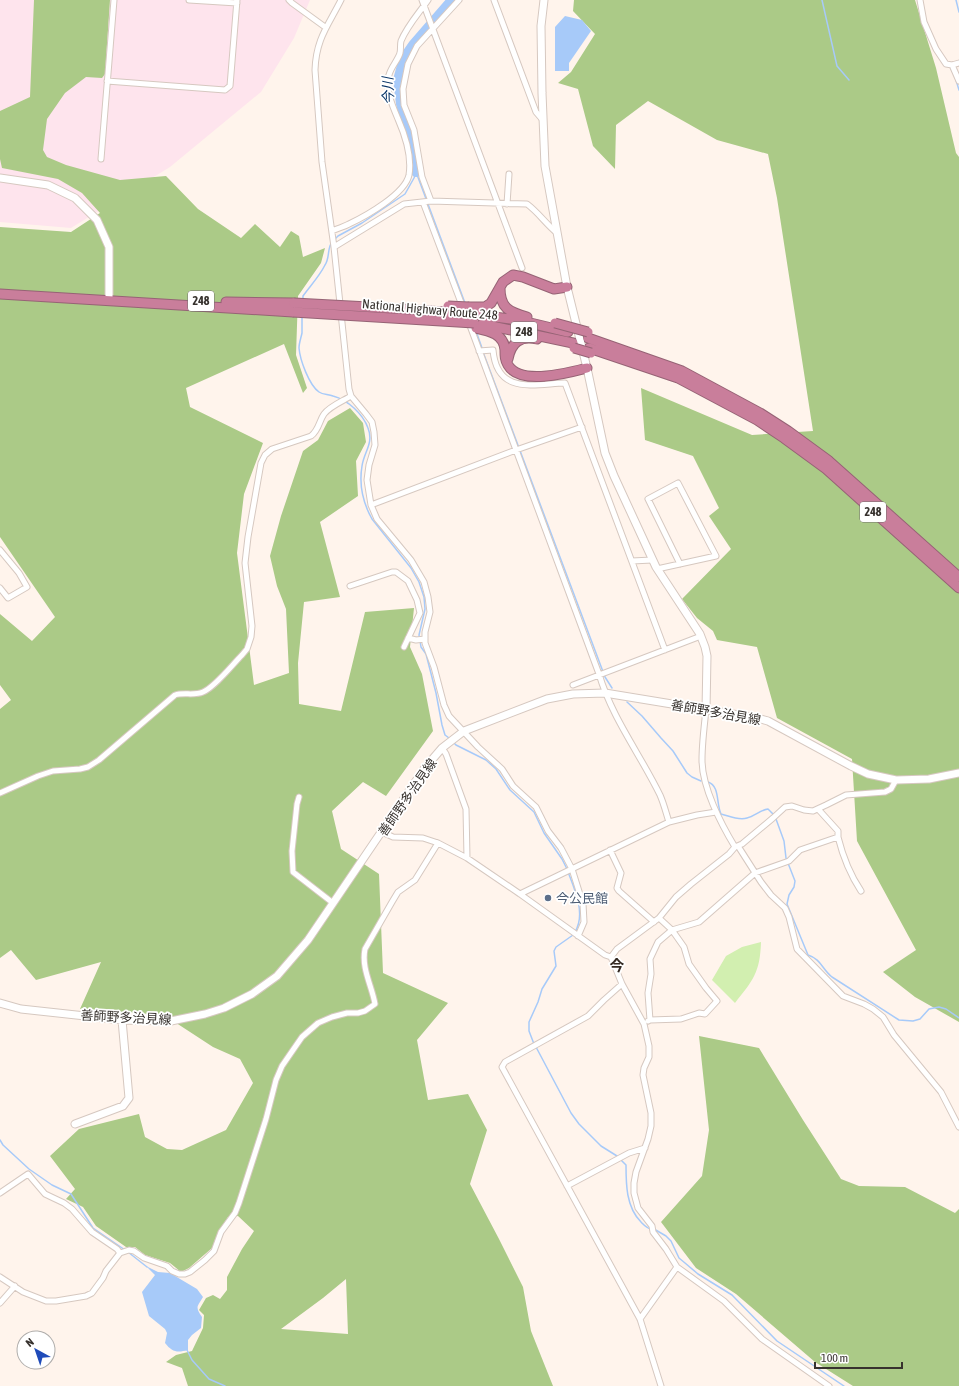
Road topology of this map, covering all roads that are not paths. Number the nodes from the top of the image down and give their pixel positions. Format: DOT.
graph roads {
  1 [pos="114,0"];
  2 [pos="189,0"];
  3 [pos="289,0"];
  4 [pos="341,0"];
  5 [pos="422,0"];
  6 [pos="428,0"];
  7 [pos="459,0"];
  8 [pos="494,0"];
  9 [pos="544,0"];
  10 [pos="920,0"];
  11 [pos="237,1"];
  12 [pos="424,6"];
  13 [pos="325,27"];
  14 [pos="432,28"];
  15 [pos="959,63"];
  16 [pos="952,65"];
  17 [pos="108,81"];
  18 [pos="959,81"];
  19 [pos="542,119"];
  20 [pos="101,159"];
  21 [pos="509,174"];
  22 [pos="0,178"];
  23 [pos="431,201"];
  24 [pos="423,202"];
  25 [pos="499,204"];
  26 [pos="507,204"];
  27 [pos="332,231"];
  28 [pos="557,233"];
  29 [pos="334,247"];
  30 [pos="522,268"];
  31 [pos="500,286"];
  32 [pos="567,287"];
  33 [pos="0,294"];
  34 [pos="109,300"];
  35 [pos="294,307"];
  36 [pos="470,310"];
  37 [pos="475,326"];
  38 [pos="588,335"];
  39 [pos="573,345"];
  40 [pos="479,351"];
  41 [pos="508,365"];
  42 [pos="587,368"];
  43 [pos="349,397"];
  44 [pos="582,427"];
  45 [pos="516,450"];
  46 [pos="371,505"];
  47 [pos="0,550"];
  48 [pos="652,560"];
  49 [pos="632,561"];
  50 [pos="680,564"];
  51 [pos="657,569"];
  52 [pos="959,577"];
  53 [pos="350,586"];
  54 [pos="0,588"];
  55 [pos="959,588"];
  56 [pos="420,613"];
  57 [pos="429,614"];
  58 [pos="701,636"];
  59 [pos="408,638"];
  60 [pos="424,639"];
  61 [pos="404,646"];
  62 [pos="665,650"];
  63 [pos="600,674"];
  64 [pos="573,685"];
  65 [pos="605,693"];
  66 [pos="706,710"];
  67 [pos="464,731"];
  68 [pos="442,748"];
  69 [pos="959,772"];
  70 [pos="896,780"];
  71 [pos="0,794"];
  72 [pos="299,797"];
  73 [pos="818,809"];
  74 [pos="716,812"];
  75 [pos="669,822"];
  76 [pos="382,832"];
  77 [pos="838,837"];
  78 [pos="438,843"];
  79 [pos="736,846"];
  80 [pos="610,850"];
  81 [pos="467,858"];
  82 [pos="572,870"];
  83 [pos="755,873"];
  84 [pos="861,891"];
  85 [pos="520,894"];
  86 [pos="333,904"];
  87 [pos="659,918"];
  88 [pos="654,922"];
  89 [pos="672,930"];
  90 [pos="578,936"];
  91 [pos="611,957"];
  92 [pos="622,984"];
  93 [pos="0,1003"];
  94 [pos="122,1020"];
  95 [pos="650,1020"];
  96 [pos="644,1024"];
  97 [pos="74,1124"];
  98 [pos="959,1127"];
  99 [pos="645,1148"];
  100 [pos="567,1186"];
  101 [pos="0,1193"];
  102 [pos="124,1252"];
  103 [pos="677,1267"];
  104 [pos="0,1276"];
  105 [pos="15,1286"];
  106 [pos="0,1303"];
  107 [pos="640,1319"];
  108 [pos="661,1386"];
  109 [pos="829,1386"];
  1 -- 17 [label="street"];
  2 -- 11 [label="street"];
  3 -- 13 [label="street"];
  4 -- 13 [label="street"];
  5 -- 12 [label="street"];
  6 -- 12 [label="street"];
  7 -- 14 [label="street"];
  8 -- 19 [label="street"];
  9 -- 19 [label="main road"];
  10 -- 16 [label="street"];
  11 -- 17 [label="street"];
  12 -- 14 [label="street"];
  12 -- 27 [label="street"];
  13 -- 27 [label="street"];
  14 -- 23 [label="street"];
  14 -- 25 [label="street"];
  15 -- 16 [label="street"];
  16 -- 18 [label="street"];
  17 -- 20 [label="street"];
  19 -- 28 [label="main road"];
  21 -- 26 [label="street"];
  22 -- 34 [label="main road"];
  23 -- 24 [label="street"];
  23 -- 25 [label="street"];
  24 -- 29 [label="street"];
  24 -- 40 [label="street"];
  25 -- 26 [label="street"];
  25 -- 30 [label="street"];
  26 -- 28 [label="street"];
  27 -- 29 [label="street"];
  28 -- 32 [label="main road"];
  29 -- 43 [label="street"];
  31 -- 32 [label="highway"];
  31 -- 36 [label="highway"];
  31 -- 38 [label="highway, bridge"];
  32 -- 42 [label="main road"];
  33 -- 34 [label="highway, National Highway Route 248 / 248"];
  34 -- 35 [label="highway, National Highway Route 248 / 248"];
  35 -- 36 [label="highway, National Highway Route 248 / 248, bridge"];
  35 -- 37 [label="highway, National Highway Route 248 / 248, bridge"];
  36 -- 38 [label="highway, National Highway Route 248 / 248"];
  37 -- 39 [label="highway, National Highway Route 248 / 248"];
  37 -- 41 [label="highway"];
  38 -- 52 [label="highway, 248"];
  39 -- 41 [label="highway"];
  39 -- 55 [label="highway, National Highway Route 248 / 248"];
  40 -- 44 [label="street"];
  40 -- 45 [label="street"];
  41 -- 42 [label="highway"];
  42 -- 48 [label="main road"];
  43 -- 46 [label="street"];
  43 -- 71 [label="street"];
  44 -- 45 [label="street"];
  44 -- 49 [label="street"];
  45 -- 46 [label="street"];
  45 -- 63 [label="street"];
  46 -- 57 [label="street"];
  47 -- 54 [label="street"];
  48 -- 49 [label="street"];
  48 -- 51 [label="main road"];
  49 -- 62 [label="street"];
  50 -- 50 [label="street"];
  50 -- 51 [label="street"];
  51 -- 58 [label="main road"];
  53 -- 56 [label="street"];
  56 -- 57 [label="street"];
  56 -- 59 [label="street"];
  57 -- 60 [label="street"];
  58 -- 62 [label="street"];
  58 -- 66 [label="main road"];
  59 -- 60 [label="street"];
  59 -- 61 [label="street"];
  60 -- 67 [label="street"];
  62 -- 63 [label="street"];
  63 -- 64 [label="street"];
  63 -- 65 [label="street"];
  65 -- 66 [label="main road, 善師野多治見線"];
  65 -- 67 [label="main road, 善師野多治見線"];
  65 -- 75 [label="street"];
  66 -- 70 [label="main road, 善師野多治見線"];
  66 -- 74 [label="street"];
  67 -- 68 [label="main road, 善師野多治見線"];
  67 -- 82 [label="street"];
  68 -- 76 [label="main road, 善師野多治見線"];
  68 -- 81 [label="street"];
  69 -- 70 [label="main road, 善師野多治見線"];
  70 -- 73 [label="street"];
  72 -- 86 [label="street"];
  73 -- 77 [label="street"];
  73 -- 79 [label="street"];
  74 -- 75 [label="street"];
  74 -- 79 [label="street"];
  75 -- 80 [label="street"];
  76 -- 78 [label="street"];
  76 -- 86 [label="main road, 善師野多治見線"];
  77 -- 83 [label="street"];
  77 -- 84 [label="street"];
  78 -- 81 [label="street"];
  78 -- 102 [label="street"];
  79 -- 83 [label="street"];
  79 -- 87 [label="street"];
  80 -- 82 [label="street"];
  80 -- 88 [label="street"];
  81 -- 85 [label="street"];
  82 -- 85 [label="street"];
  82 -- 90 [label="street"];
  83 -- 89 [label="street"];
  83 -- 98 [label="street"];
  85 -- 90 [label="street"];
  86 -- 94 [label="main road, 善師野多治見線"];
  87 -- 88 [label="street"];
  87 -- 89 [label="street"];
  88 -- 91 [label="street"];
  89 -- 95 [label="street"];
  89 -- 95 [label="street"];
  90 -- 91 [label="street"];
  91 -- 92 [label="street"];
  92 -- 96 [label="street"];
  92 -- 100 [label="street"];
  93 -- 94 [label="main road, 善師野多治見線"];
  94 -- 97 [label="main road"];
  95 -- 96 [label="street"];
  96 -- 99 [label="street"];
  99 -- 100 [label="street"];
  99 -- 103 [label="street"];
  100 -- 107 [label="street"];
  101 -- 102 [label="street"];
  102 -- 105 [label="street"];
  103 -- 107 [label="street"];
  103 -- 109 [label="street"];
  104 -- 105 [label="street"];
  105 -- 106 [label="street"];
  107 -- 108 [label="street"];
}
